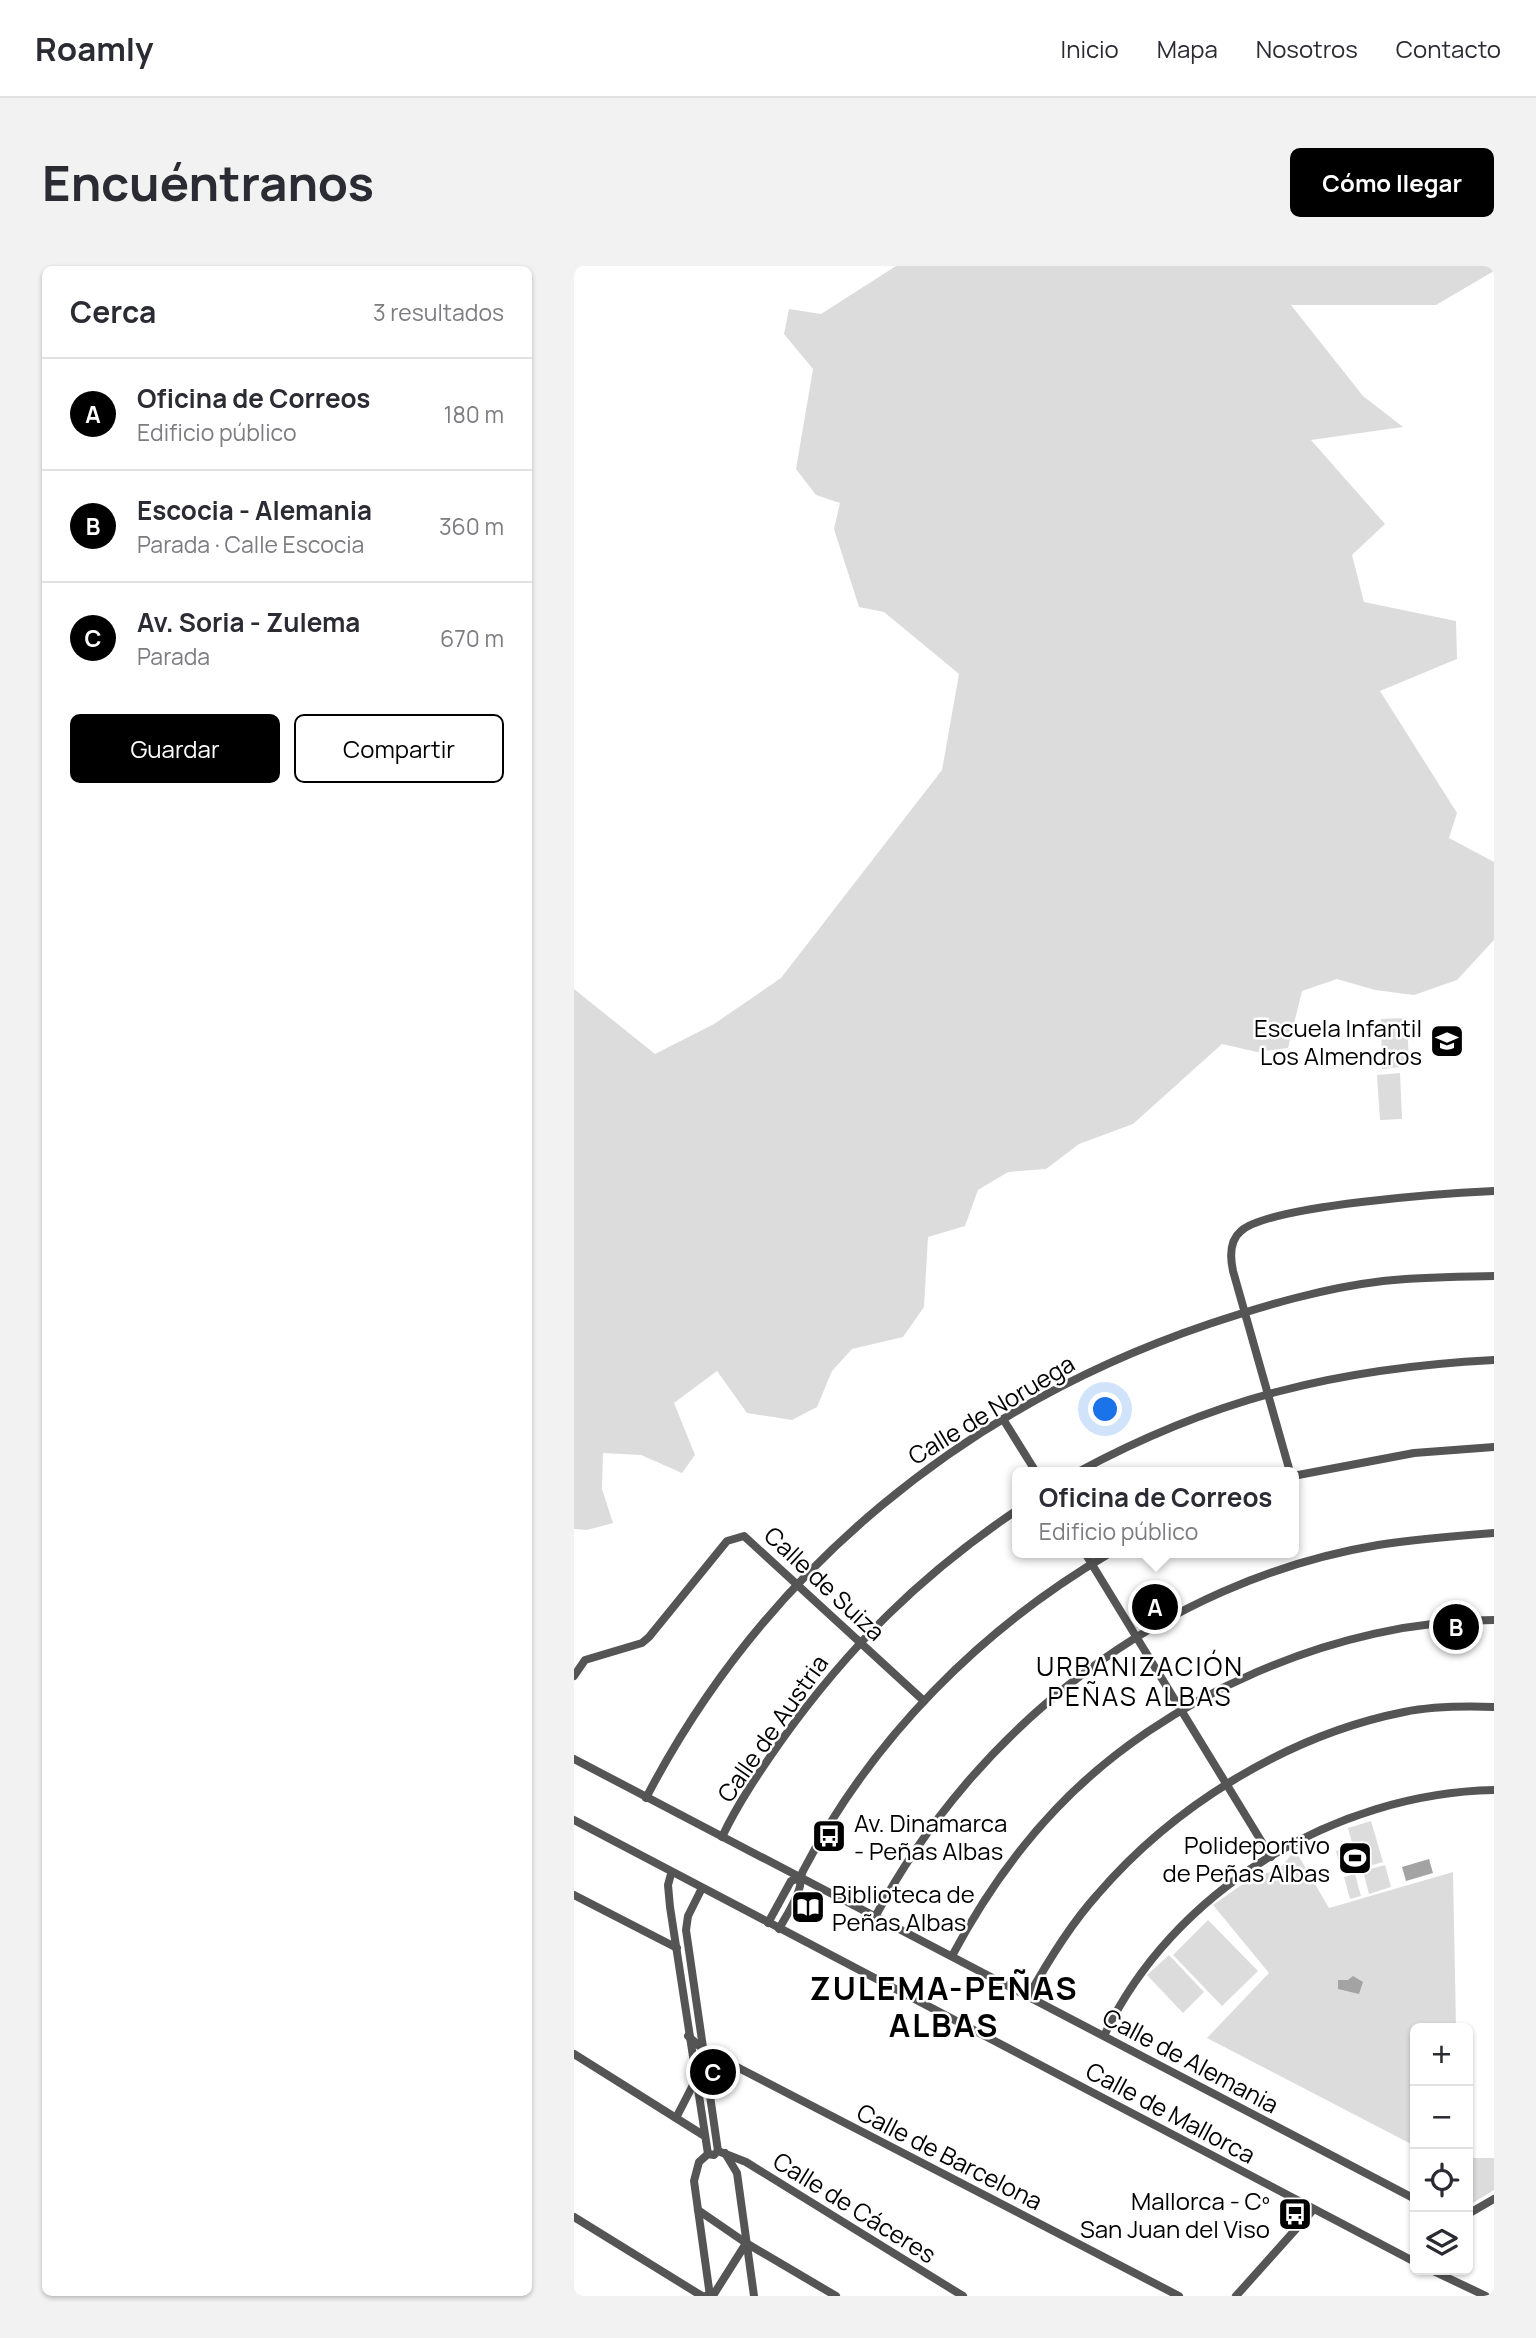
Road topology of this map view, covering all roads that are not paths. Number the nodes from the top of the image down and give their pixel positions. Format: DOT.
graph roads {
  1 [pos="1494,1191"];
  2 [pos="1494,1276"];
  3 [pos="1245,1312"];
  4 [pos="1494,1360"];
  5 [pos="1268,1392"];
  6 [pos="1003,1419"];
  7 [pos="1494,1447"];
  8 [pos="1032,1467"];
  9 [pos="1087,1467"];
  10 [pos="1289,1467"];
  11 [pos="1299,1473"];
  12 [pos="1012,1514"];
  13 [pos="1494,1533"];
  14 [pos="1088,1558"];
  15 [pos="1102,1558"];
  16 [pos="1092,1564"];
  17 [pos="799,1583"];
  18 [pos="1494,1620"];
  19 [pos="1136,1637"];
  20 [pos="861,1641"];
  21 [pos="574,1676"];
  22 [pos="924,1701"];
  23 [pos="1494,1707"];
  24 [pos="1182,1711"];
  25 [pos="574,1759"];
  26 [pos="1227,1785"];
  27 [pos="1494,1790"];
  28 [pos="646,1798"];
  29 [pos="574,1821"];
  30 [pos="722,1837"];
  31 [pos="1271,1857"];
  32 [pos="671,1874"];
  33 [pos="800,1878"];
  34 [pos="701,1889"];
  35 [pos="574,1895"];
  36 [pos="875,1917"];
  37 [pos="768,1923"];
  38 [pos="779,1929"];
  39 [pos="688,1947"];
  40 [pos="676,1948"];
  41 [pos="952,1956"];
  42 [pos="1028,1997"];
  43 [pos="688,2036"];
  44 [pos="1104,2036"];
  45 [pos="704,2050"];
  46 [pos="574,2054"];
  47 [pos="692,2061"];
  48 [pos="695,2082"];
  49 [pos="676,2118"];
  50 [pos="703,2135"];
  51 [pos="718,2148"];
  52 [pos="706,2151"];
  53 [pos="1410,2196"];
  54 [pos="1494,2199"];
  55 [pos="698,2210"];
  56 [pos="1313,2210"];
  57 [pos="1473,2212"];
  58 [pos="574,2217"];
  59 [pos="746,2243"];
  60 [pos="1410,2259"];
  61 [pos="1442,2275"];
  62 [pos="707,2296"];
  63 [pos="754,2296"];
  64 [pos="836,2296"];
  65 [pos="963,2296"];
  66 [pos="1179,2296"];
  67 [pos="1236,2296"];
  68 [pos="1486,2296"];
  1 -- 3 [label="street"];
  2 -- 3 [label="street, Calle de Noruega"];
  3 -- 5 [label="street"];
  3 -- 6 [label="street, Calle de Noruega"];
  4 -- 5 [label="street"];
  5 -- 9 [label="street"];
  5 -- 10 [label="street"];
  6 -- 8 [label="street"];
  6 -- 17 [label="street, Calle de Noruega"];
  7 -- 11 [label="street"];
  12 -- 20 [label="street, Calle de Austria"];
  13 -- 19 [label="street"];
  14 -- 16 [label="street"];
  15 -- 16 [label="street"];
  16 -- 19 [label="street"];
  16 -- 22 [label="street"];
  17 -- 20 [label="street, Calle de Suiza"];
  17 -- 21 [label="street, Calle de Suiza"];
  17 -- 28 [label="street, Calle de Noruega"];
  18 -- 24 [label="street"];
  19 -- 24 [label="street"];
  19 -- 36 [label="street"];
  20 -- 22 [label="street, Calle de Suiza"];
  20 -- 30 [label="street, Calle de Austria"];
  22 -- 33 [label="street"];
  23 -- 26 [label="street"];
  24 -- 26 [label="street"];
  24 -- 41 [label="street"];
  25 -- 28 [label="street"];
  26 -- 31 [label="street"];
  26 -- 42 [label="street"];
  27 -- 31 [label="street"];
  28 -- 30 [label="street"];
  29 -- 32 [label="street, Calle de Mallorca"];
  30 -- 33 [label="street"];
  31 -- 44 [label="street"];
  32 -- 34 [label="street, Calle de Mallorca"];
  32 -- 40 [label="street"];
  33 -- 36 [label="street, Calle de Alemania"];
  33 -- 37 [label="street"];
  33 -- 38 [label="street"];
  34 -- 37 [label="street, Calle de Mallorca"];
  34 -- 39 [label="street"];
  35 -- 40 [label="street"];
  36 -- 41 [label="street, Calle de Alemania"];
  37 -- 38 [label="street, Calle de Mallorca"];
  38 -- 56 [label="street, Calle de Mallorca"];
  39 -- 40 [label="street"];
  39 -- 45 [label="street"];
  40 -- 43 [label="street"];
  41 -- 42 [label="street, Calle de Alemania"];
  42 -- 44 [label="street, Calle de Alemania"];
  43 -- 45 [label="street, Calle de Barcelona"];
  43 -- 47 [label="street"];
  44 -- 53 [label="street, Calle de Alemania"];
  45 -- 47 [label="street"];
  45 -- 51 [label="street"];
  45 -- 66 [label="street, Calle de Barcelona"];
  46 -- 49 [label="street, Calle de Cáceres"];
  47 -- 48 [label="street"];
  48 -- 49 [label="street"];
  48 -- 50 [label="street"];
  49 -- 50 [label="street, Calle de Cáceres"];
  50 -- 51 [label="street, Calle de Cáceres"];
  50 -- 52 [label="street"];
  51 -- 52 [label="street"];
  51 -- 59 [label="street"];
  51 -- 65 [label="street, Calle de Cáceres"];
  52 -- 55 [label="street"];
  54 -- 57 [label="street"];
  55 -- 59 [label="street"];
  55 -- 62 [label="street"];
  56 -- 60 [label="street, Calle de Mallorca"];
  56 -- 67 [label="street"];
  58 -- 62 [label="street"];
  59 -- 62 [label="street"];
  59 -- 63 [label="street"];
  59 -- 64 [label="street"];
  61 -- 68 [label="street"];
}
